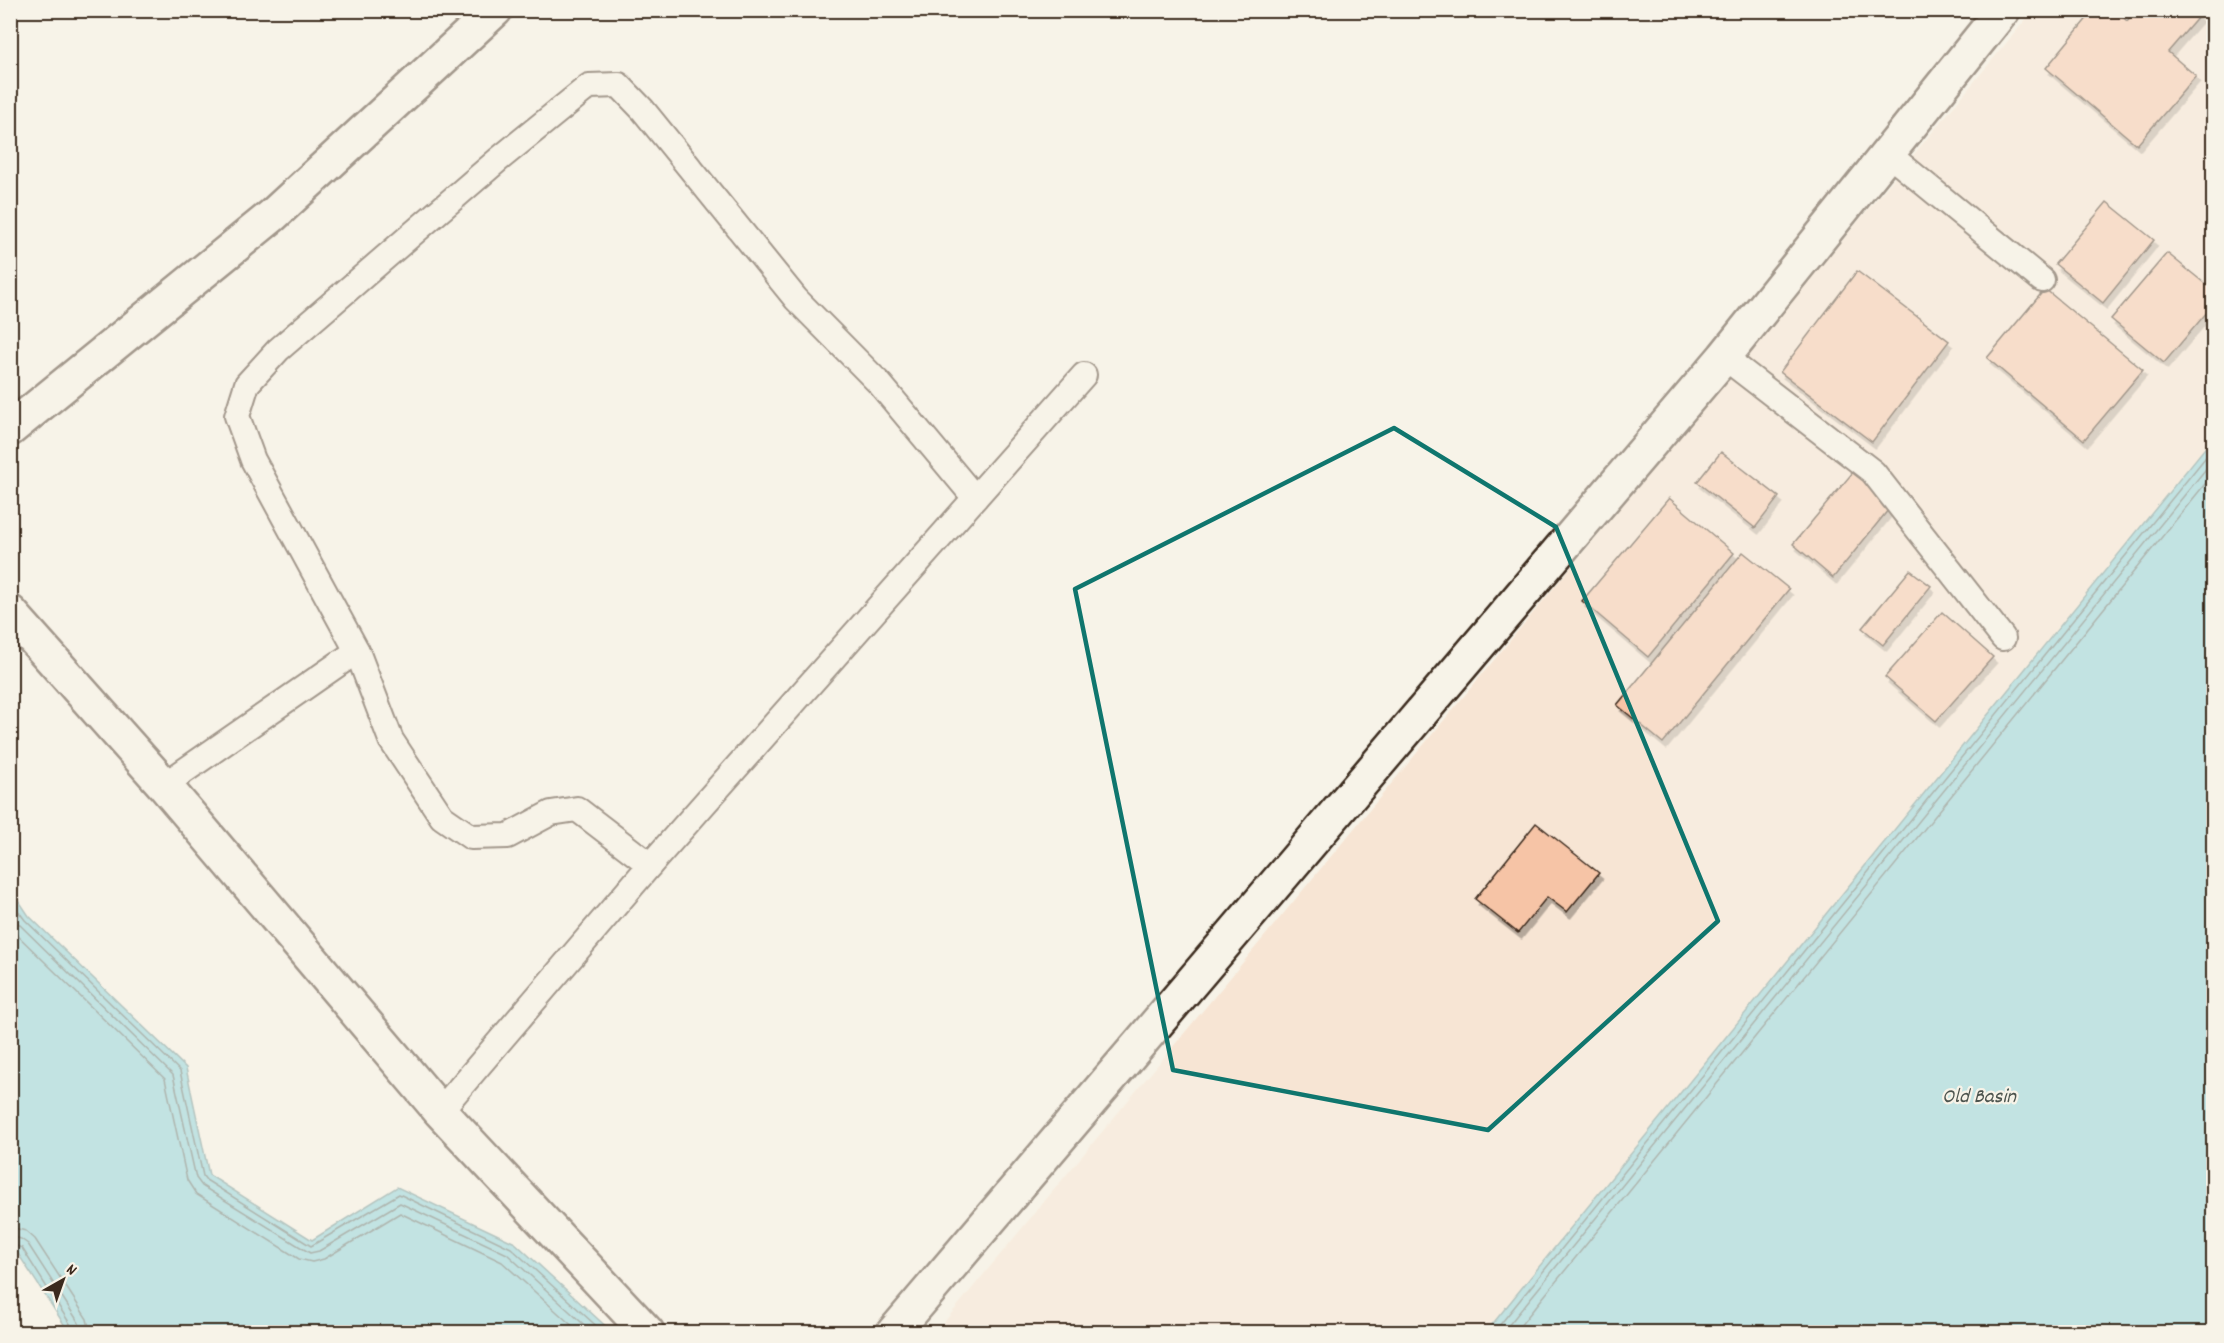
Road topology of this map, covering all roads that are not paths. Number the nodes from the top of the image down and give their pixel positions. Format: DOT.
graph roads {
  1 [pos="495,10"];
  2 [pos="2003,10"];
  3 [pos="1887,153"];
  4 [pos="2042,280"];
  5 [pos="1724,357"];
  6 [pos="1084,375"];
  7 [pos="10,429"];
  8 [pos="975,498"];
  9 [pos="10,612"];
  10 [pos="2003,638"];
  11 [pos="357,651"];
  12 [pos="164,785"];
  13 [pos="650,865"];
  14 [pos="440,1111"];
  15 [pos="647,1332"];
  16 [pos="894,1332"];
  1 -- 7 [label="street"];
  2 -- 3 [label="street"];
  3 -- 4 [label="lane"];
  3 -- 5 [label="street"];
  5 -- 10 [label="lane"];
  5 -- 16 [label="street"];
  6 -- 8 [label="lane"];
  8 -- 11 [label="lane"];
  8 -- 13 [label="lane"];
  9 -- 12 [label="street"];
  11 -- 12 [label="lane"];
  11 -- 13 [label="lane"];
  12 -- 14 [label="street"];
  13 -- 14 [label="lane"];
  14 -- 15 [label="street"];
}
